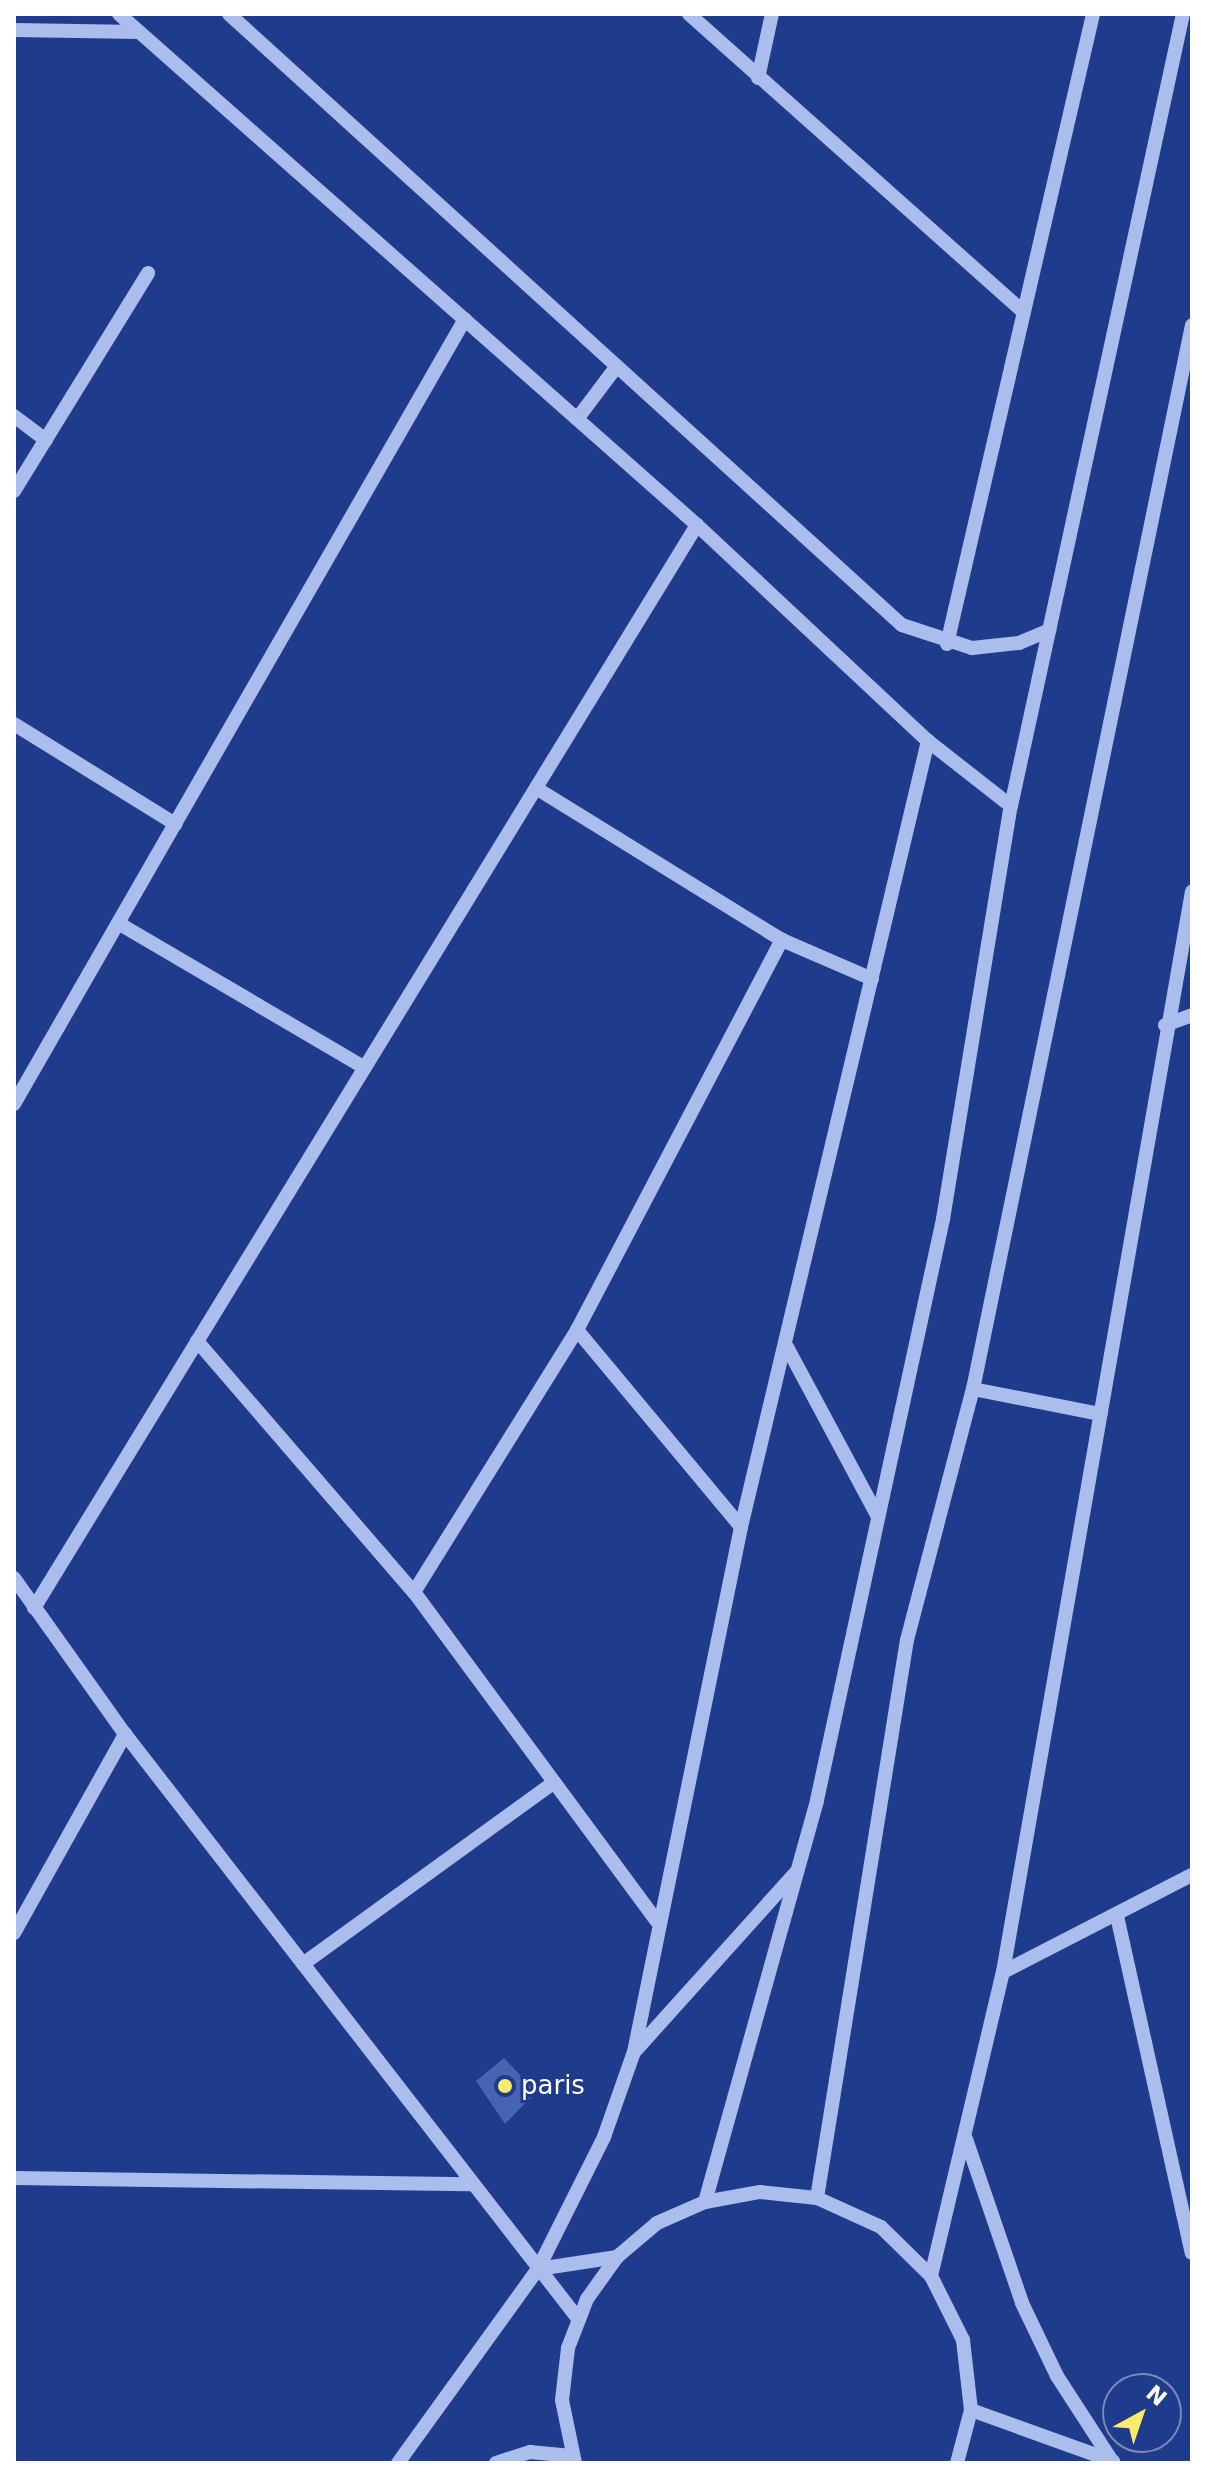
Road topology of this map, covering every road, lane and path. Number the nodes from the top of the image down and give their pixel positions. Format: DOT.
graph roads {
  1 [pos="119,14"];
  2 [pos="229,14"];
  3 [pos="689,14"];
  4 [pos="772,14"];
  5 [pos="1093,14"];
  6 [pos="1183,14"];
  7 [pos="14,30"];
  8 [pos="139,32"];
  9 [pos="758,78"];
  10 [pos="148,273"];
  11 [pos="1023,312"];
  12 [pos="465,319"];
  13 [pos="1192,325"];
  14 [pos="614,370"];
  15 [pos="14,416"];
  16 [pos="577,419"];
  17 [pos="46,440"];
  18 [pos="14,491"];
  19 [pos="697,525"];
  20 [pos="1049,630"];
  21 [pos="947,644"];
  22 [pos="14,724"];
  23 [pos="928,741"];
  24 [pos="536,788"];
  25 [pos="1011,806"];
  26 [pos="175,824"];
  27 [pos="1192,891"];
  28 [pos="118,923"];
  29 [pos="782,940"];
  30 [pos="872,979"];
  31 [pos="1192,1015"];
  32 [pos="1165,1025"];
  33 [pos="365,1068"];
  34 [pos="14,1104"];
  35 [pos="577,1330"];
  36 [pos="197,1341"];
  37 [pos="787,1347"];
  38 [pos="973,1389"];
  39 [pos="1101,1414"];
  40 [pos="878,1517"];
  41 [pos="741,1527"];
  42 [pos="14,1578"];
  43 [pos="414,1592"];
  44 [pos="34,1608"];
  45 [pos="125,1734"];
  46 [pos="554,1782"];
  47 [pos="799,1869"];
  48 [pos="1192,1875"];
  49 [pos="20,1905"];
  50 [pos="1117,1916"];
  51 [pos="657,1921"];
  52 [pos="14,1933"];
  53 [pos="303,1964"];
  54 [pos="1003,1972"];
  55 [pos="634,2052"];
  56 [pos="965,2137"];
  57 [pos="14,2178"];
  58 [pos="470,2184"];
  59 [pos="817,2198"];
  60 [pos="705,2202"];
  61 [pos="1192,2253"];
  62 [pos="617,2257"];
  63 [pos="538,2269"];
  64 [pos="931,2276"];
  65 [pos="579,2320"];
  66 [pos="971,2410"];
  67 [pos="574,2460"];
  68 [pos="1114,2462"];
  69 [pos="398,2463"];
  70 [pos="496,2463"];
  71 [pos="957,2463"];
  1 -- 8 [label="street"];
  2 -- 14 [label="street"];
  3 -- 9 [label="street"];
  4 -- 9 [label="street"];
  5 -- 11 [label="street"];
  6 -- 20 [label="street"];
  7 -- 8 [label="street"];
  8 -- 12 [label="street"];
  9 -- 11 [label="street"];
  10 -- 17 [label="street"];
  11 -- 21 [label="street"];
  12 -- 16 [label="street"];
  12 -- 26 [label="street"];
  13 -- 38 [label="street"];
  14 -- 16 [label="street"];
  14 -- 21 [label="street"];
  15 -- 17 [label="street"];
  16 -- 19 [label="street"];
  17 -- 18 [label="street"];
  19 -- 23 [label="street"];
  19 -- 24 [label="street"];
  20 -- 21 [label="street"];
  20 -- 25 [label="street"];
  22 -- 26 [label="street"];
  23 -- 25 [label="street"];
  23 -- 30 [label="street"];
  24 -- 29 [label="street"];
  24 -- 33 [label="street"];
  25 -- 40 [label="street"];
  26 -- 28 [label="street"];
  27 -- 32 [label="street"];
  28 -- 33 [label="street"];
  28 -- 34 [label="street"];
  29 -- 30 [label="street"];
  29 -- 35 [label="street"];
  30 -- 37 [label="street"];
  31 -- 32 [label="street"];
  32 -- 39 [label="street"];
  33 -- 36 [label="street"];
  35 -- 41 [label="street"];
  35 -- 43 [label="street"];
  36 -- 43 [label="street"];
  36 -- 44 [label="street"];
  37 -- 40 [label="street"];
  37 -- 41 [label="street"];
  38 -- 39 [label="street"];
  38 -- 59 [label="street"];
  39 -- 54 [label="street"];
  40 -- 47 [label="street"];
  41 -- 51 [label="street"];
  42 -- 44 [label="street"];
  43 -- 46 [label="street"];
  44 -- 45 [label="street"];
  45 -- 49 [label="street"];
  45 -- 53 [label="street"];
  46 -- 51 [label="street"];
  46 -- 53 [label="street"];
  47 -- 55 [label="street"];
  47 -- 60 [label="street"];
  48 -- 50 [label="street"];
  49 -- 52 [label="street"];
  50 -- 54 [label="street"];
  50 -- 61 [label="street"];
  51 -- 55 [label="street"];
  53 -- 58 [label="street"];
  54 -- 56 [label="street"];
  55 -- 63 [label="street"];
  56 -- 64 [label="street"];
  56 -- 68 [label="street"];
  57 -- 58 [label="street"];
  58 -- 63 [label="street"];
  59 -- 60 [label="street"];
  59 -- 64 [label="street"];
  60 -- 62 [label="street"];
  62 -- 63 [label="street"];
  62 -- 65 [label="street"];
  63 -- 65 [label="street"];
  63 -- 69 [label="street"];
  64 -- 66 [label="street"];
  65 -- 67 [label="street"];
  66 -- 68 [label="street"];
  66 -- 71 [label="street"];
  67 -- 70 [label="street"];
}
